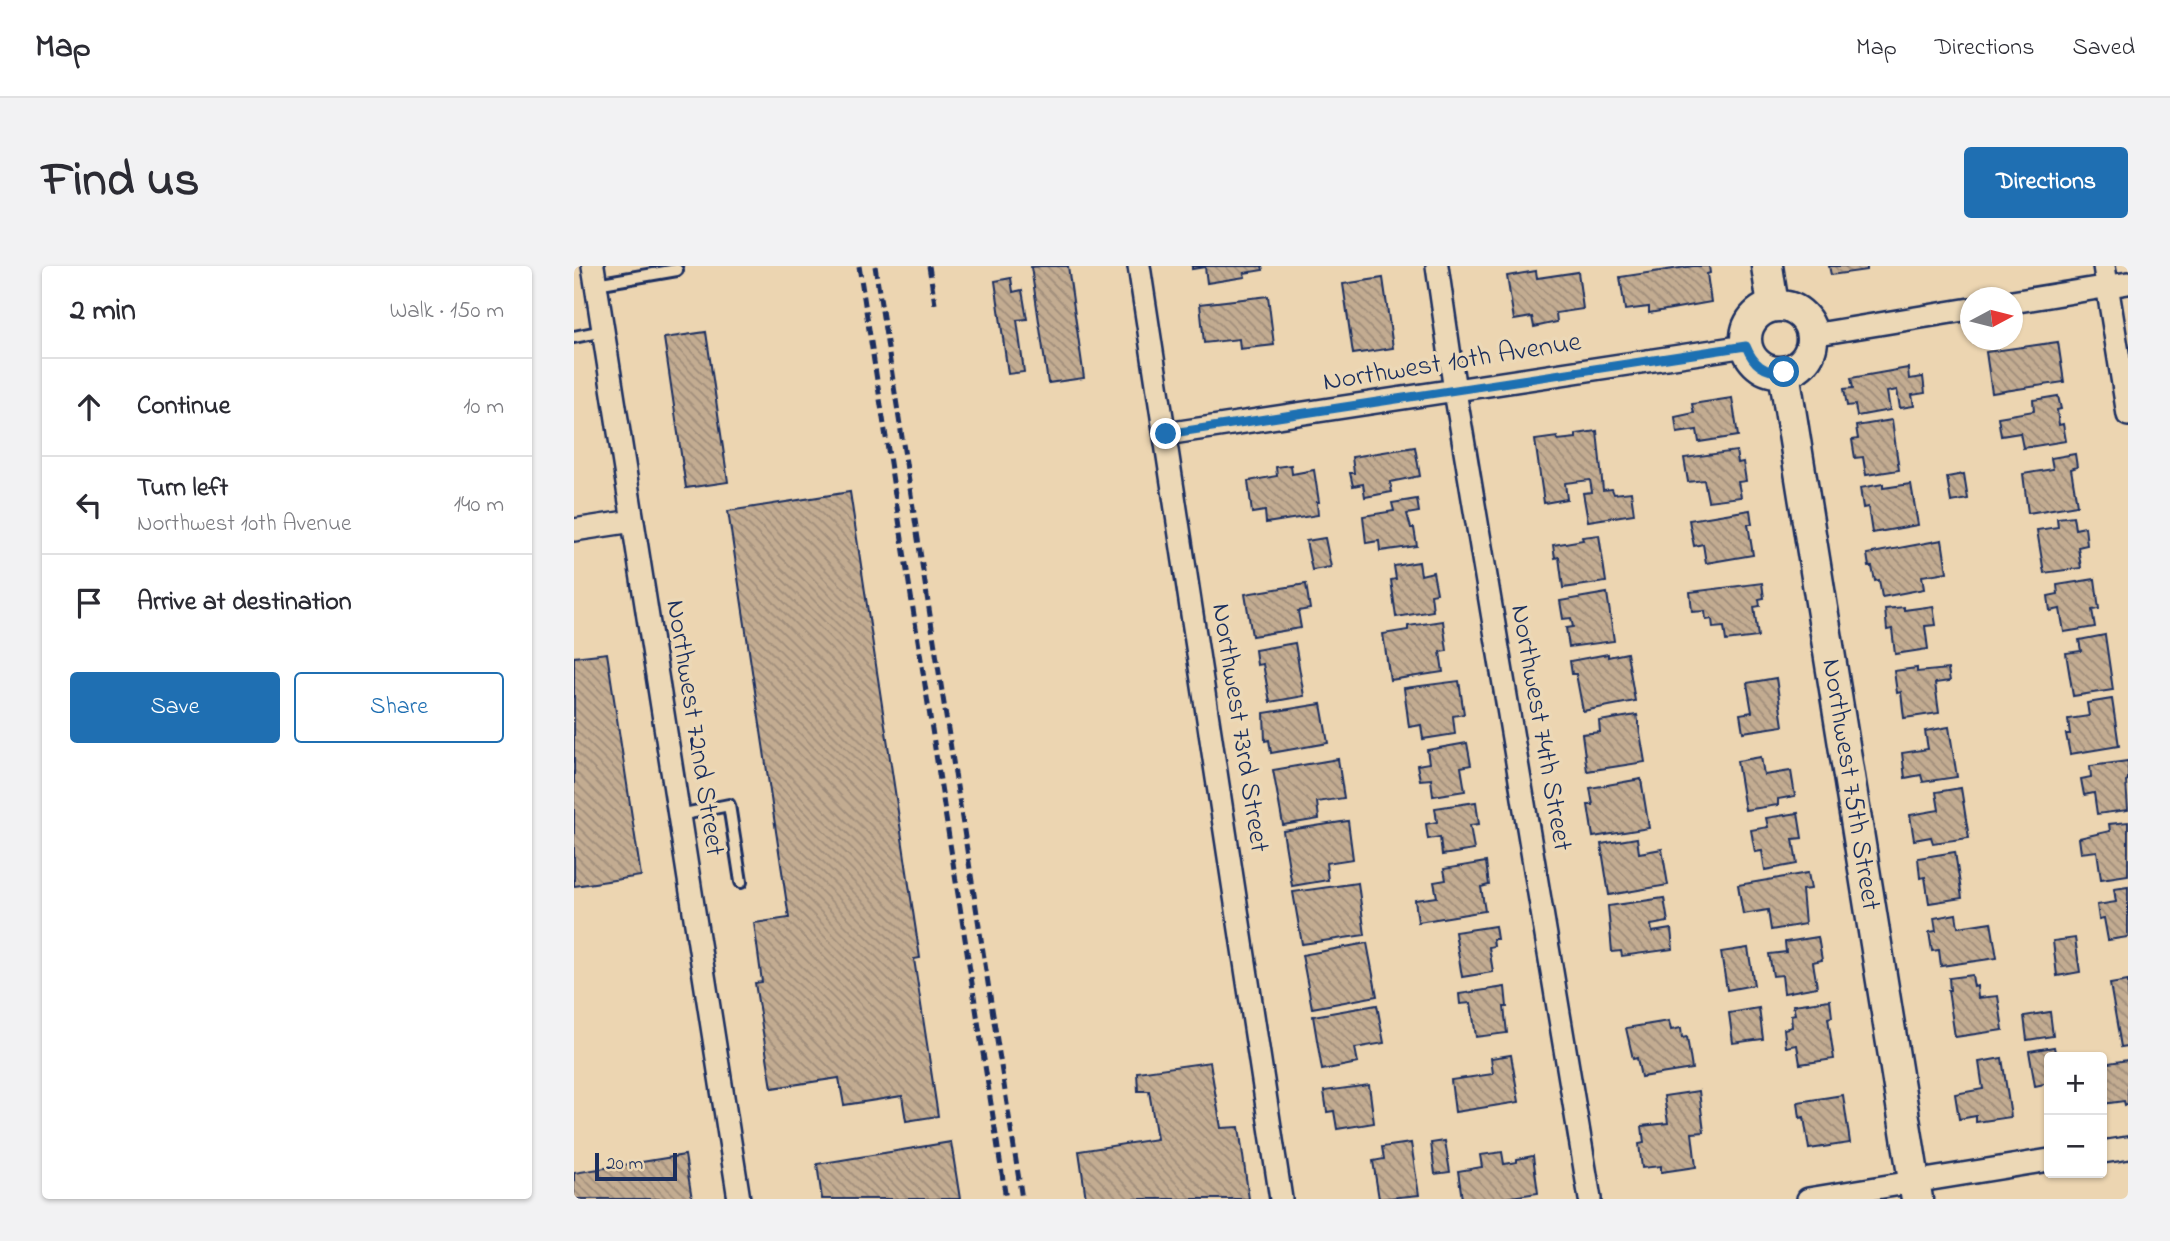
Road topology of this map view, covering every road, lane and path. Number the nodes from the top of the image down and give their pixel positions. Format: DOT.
graph roads {
  1 [pos="1139,266"];
  2 [pos="1437,266"];
  3 [pos="1767,266"];
  4 [pos="677,270"];
  5 [pos="594,275"];
  6 [pos="2113,278"];
  7 [pos="2023,299"];
  8 [pos="1773,306"];
  9 [pos="1960,311"];
  10 [pos="603,331"];
  11 [pos="1812,335"];
  12 [pos="574,337"];
  13 [pos="1746,346"];
  14 [pos="1784,372"];
  15 [pos="1455,391"];
  16 [pos="2128,415"];
  17 [pos="1166,434"];
  18 [pos="633,521"];
  19 [pos="574,530"];
  20 [pos="679,815"];
  21 [pos="741,882"];
  22 [pos="2128,1148"];
  23 [pos="2107,1151"];
  24 [pos="2044,1161"];
  25 [pos="1916,1190"];
  26 [pos="739,1199"];
  27 [pos="1281,1199"];
  28 [pos="1590,1199"];
  29 [pos="1808,1199"];
  1 -- 17 [label="street, Northwest 73rd Street"];
  2 -- 15 [label="street, Northwest 74th Street"];
  3 -- 8 [label="street"];
  4 -- 5 [label="lane"];
  5 -- 10 [label="street, Northwest 72nd Street"];
  6 -- 7 [label="street"];
  6 -- 16 [label="street"];
  8 -- 11 [label="street"];
  8 -- 13 [label="street"];
  9 -- 11 [label="street"];
  10 -- 12 [label="lane"];
  10 -- 18 [label="street, Northwest 72nd Street"];
  11 -- 14 [label="street"];
  13 -- 14 [label="street"];
  13 -- 15 [label="street, Northwest 10th Avenue"];
  14 -- 25 [label="street, Northwest 75th Street"];
  15 -- 17 [label="street, Northwest 10th Avenue"];
  15 -- 28 [label="street, Northwest 74th Street"];
  17 -- 27 [label="street, Northwest 73rd Street"];
  18 -- 19 [label="street"];
  18 -- 20 [label="street, Northwest 72nd Street"];
  20 -- 21 [label="lane"];
  20 -- 26 [label="street, Northwest 72nd Street"];
  22 -- 23 [label="street"];
  24 -- 25 [label="street"];
  25 -- 29 [label="street"];
}
